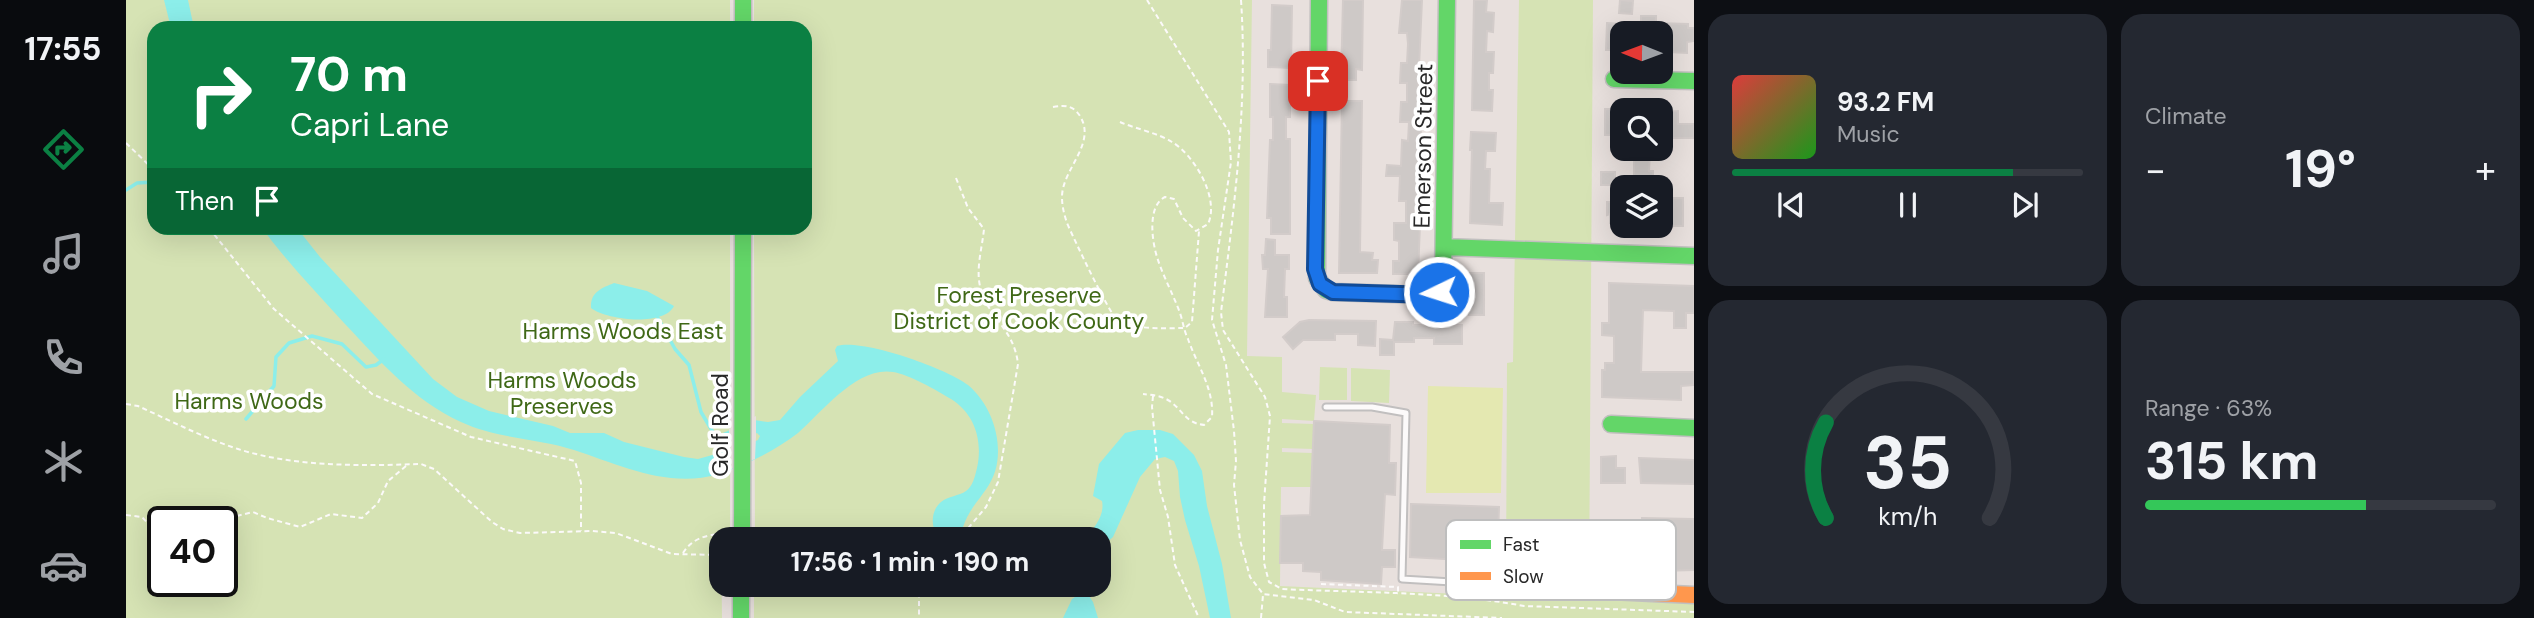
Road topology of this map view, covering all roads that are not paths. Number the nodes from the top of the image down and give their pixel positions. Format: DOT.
graph roads {
  1 [pos="743,0"];
  2 [pos="1319,0"];
  3 [pos="1447,0"];
  4 [pos="743,21"];
  5 [pos="1673,80"];
  6 [pos="1694,81"];
  7 [pos="743,235"];
  8 [pos="1444,247"];
  9 [pos="1694,256"];
  10 [pos="1326,407"];
  11 [pos="1611,424"];
  12 [pos="1694,428"];
  13 [pos="742,527"];
  14 [pos="1446,582"];
  15 [pos="1676,594"];
  16 [pos="1694,595"];
  17 [pos="741,597"];
  18 [pos="741,618"];
  1 -- 4 [label="street"];
  2 -- 8 [label="street, Emerson Street"];
  3 -- 8 [label="street, Emerson Street"];
  5 -- 6 [label="street"];
  7 -- 13 [label="street, Golf Road"];
  8 -- 9 [label="street"];
  10 -- 14 [label="lane"];
  11 -- 12 [label="street"];
  15 -- 16 [label="street"];
  17 -- 18 [label="street"];
}
